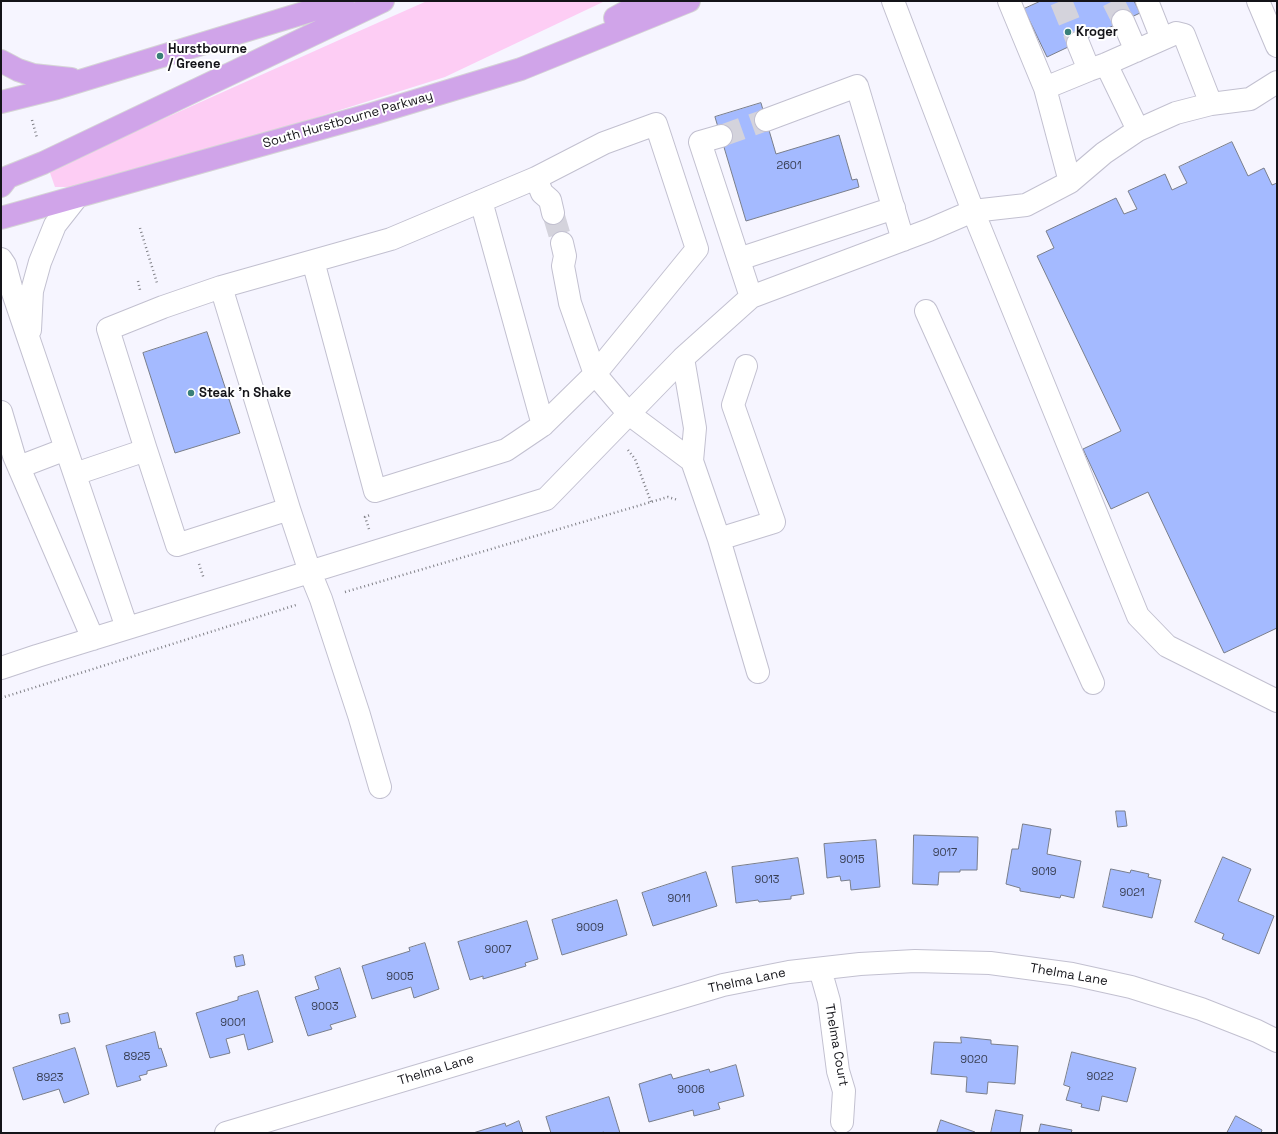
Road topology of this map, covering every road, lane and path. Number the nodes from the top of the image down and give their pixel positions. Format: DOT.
graph roads {
  1 [pos="343,1"];
  2 [pos="383,1"];
  3 [pos="646,1"];
  4 [pos="689,1"];
  5 [pos="893,1"];
  6 [pos="1009,1"];
  7 [pos="1148,1"];
  8 [pos="1258,1"];
  9 [pos="1123,21"];
  10 [pos="1162,39"];
  11 [pos="1078,43"];
  12 [pos="1277,46"];
  13 [pos="1136,51"];
  14 [pos="1,61"];
  15 [pos="1098,67"];
  16 [pos="521,69"];
  17 [pos="82,80"];
  18 [pos="1277,82"];
  19 [pos="1045,88"];
  20 [pos="1,102"];
  21 [pos="1211,104"];
  22 [pos="31,116"];
  23 [pos="766,120"];
  24 [pos="1138,130"];
  25 [pos="721,136"];
  26 [pos="38,142"];
  27 [pos="1070,182"];
  28 [pos="539,185"];
  29 [pos="1,186"];
  30 [pos="77,197"];
  31 [pos="481,201"];
  32 [pos="894,208"];
  33 [pos="974,211"];
  34 [pos="548,214"];
  35 [pos="1,218"];
  36 [pos="140,228"];
  37 [pos="903,240"];
  38 [pos="557,244"];
  39 [pos="1,259"];
  40 [pos="739,259"];
  41 [pos="313,261"];
  42 [pos="221,287"];
  43 [pos="751,297"];
  44 [pos="163,307"];
  45 [pos="926,311"];
  46 [pos="30,343"];
  47 [pos="683,358"];
  48 [pos="746,366"];
  49 [pos="595,374"];
  50 [pos="629,414"];
  51 [pos="2,418"];
  52 [pos="543,425"];
  53 [pos="611,432"];
  54 [pos="66,450"];
  55 [pos="146,450"];
  56 [pos="692,461"];
  57 [pos="19,467"];
  58 [pos="74,474"];
  59 [pos="651,502"];
  60 [pos="681,503"];
  61 [pos="289,509"];
  62 [pos="719,539"];
  63 [pos="192,541"];
  64 [pos="310,572"];
  65 [pos="321,599"];
  66 [pos="211,602"];
  67 [pos="127,628"];
  68 [pos="93,639"];
  69 [pos="1,668"];
  70 [pos="758,672"];
  71 [pos="1093,684"];
  72 [pos="1,698"];
  73 [pos="1277,701"];
  74 [pos="380,787"];
  75 [pos="820,969"];
  76 [pos="1277,1041"];
  77 [pos="842,1122"];
  78 [pos="226,1133"];
  1 -- 17 [label="main road"];
  2 -- 29 [label="main road"];
  3 -- 16 [label="main road"];
  4 -- 16 [label="main road, South Hurstbourne Parkway"];
  5 -- 33 [label="street"];
  6 -- 19 [label="street"];
  7 -- 10 [label="street"];
  8 -- 12 [label="street"];
  9 -- 13 [label="street"];
  10 -- 13 [label="street"];
  10 -- 21 [label="street"];
  11 -- 15 [label="street"];
  13 -- 15 [label="street"];
  14 -- 17 [label="main road"];
  15 -- 19 [label="street"];
  15 -- 24 [label="street"];
  16 -- 30 [label="main road, South Hurstbourne Parkway"];
  17 -- 20 [label="main road"];
  18 -- 21 [label="street"];
  19 -- 27 [label="street"];
  21 -- 24 [label="street"];
  22 -- 26 [label="path"];
  23 -- 32 [label="street"];
  24 -- 27 [label="street"];
  25 -- 40 [label="street"];
  27 -- 33 [label="street"];
  28 -- 31 [label="street"];
  28 -- 34 [label="street"];
  28 -- 49 [label="street"];
  30 -- 35 [label="main road, South Hurstbourne Parkway"];
  30 -- 46 [label="street"];
  31 -- 41 [label="street"];
  31 -- 52 [label="street"];
  32 -- 37 [label="street"];
  32 -- 40 [label="street"];
  33 -- 37 [label="street"];
  33 -- 73 [label="street"];
  36 -- 44 [label="path"];
  37 -- 43 [label="street"];
  38 -- 49 [label="street"];
  39 -- 46 [label="street"];
  40 -- 43 [label="street"];
  41 -- 42 [label="street"];
  41 -- 52 [label="street"];
  42 -- 44 [label="street"];
  42 -- 61 [label="street"];
  43 -- 47 [label="street"];
  44 -- 55 [label="street"];
  45 -- 71 [label="street"];
  46 -- 54 [label="street"];
  47 -- 50 [label="street"];
  47 -- 56 [label="street"];
  48 -- 62 [label="street"];
  49 -- 50 [label="street"];
  49 -- 52 [label="street"];
  50 -- 53 [label="street"];
  50 -- 56 [label="street"];
  51 -- 57 [label="street"];
  53 -- 59 [label="path"];
  53 -- 64 [label="street"];
  54 -- 57 [label="street"];
  54 -- 58 [label="street"];
  55 -- 58 [label="street"];
  55 -- 63 [label="street"];
  56 -- 62 [label="street"];
  57 -- 68 [label="street"];
  58 -- 67 [label="street"];
  59 -- 60 [label="path"];
  59 -- 65 [label="path"];
  61 -- 63 [label="street"];
  61 -- 64 [label="street"];
  62 -- 70 [label="street"];
  63 -- 66 [label="path"];
  64 -- 65 [label="street"];
  64 -- 66 [label="street"];
  65 -- 72 [label="path"];
  65 -- 74 [label="street"];
  66 -- 67 [label="street"];
  67 -- 68 [label="street"];
  68 -- 69 [label="street"];
  75 -- 76 [label="street, Thelma Lane"];
  75 -- 77 [label="street, Thelma Court"];
  75 -- 78 [label="street, Thelma Lane"];
}
